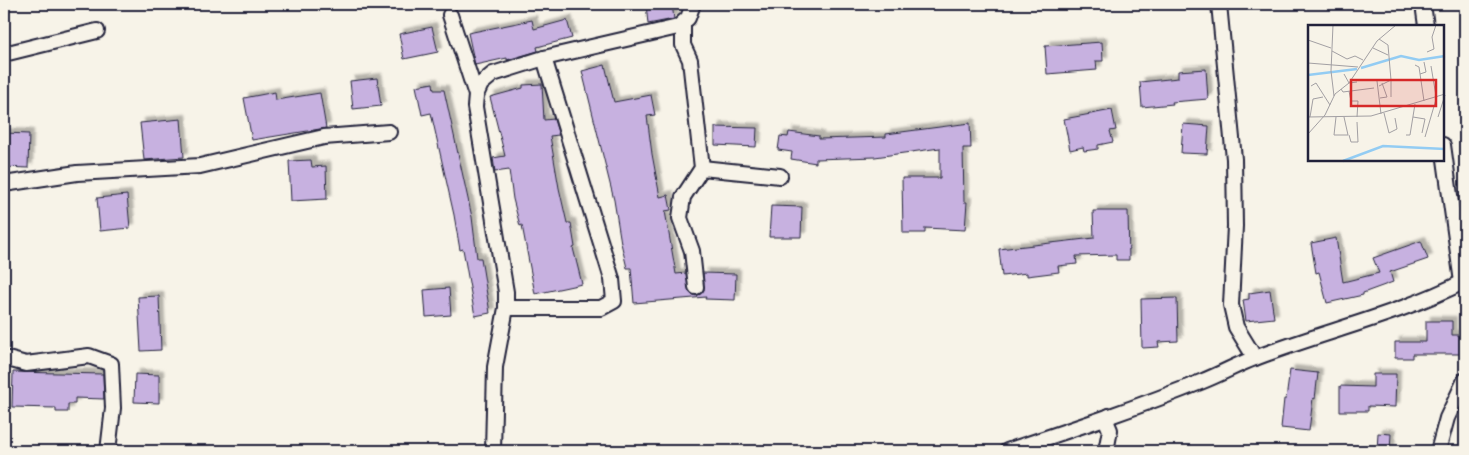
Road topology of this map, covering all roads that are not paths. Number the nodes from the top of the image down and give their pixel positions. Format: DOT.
graph roads {
  1 [pos="693,4"];
  2 [pos="1219,4"];
  3 [pos="1423,4"];
  4 [pos="450,16"];
  5 [pos="683,23"];
  6 [pos="1426,25"];
  7 [pos="97,31"];
  8 [pos="4,54"];
  9 [pos="544,58"];
  10 [pos="476,95"];
  11 [pos="389,132"];
  12 [pos="1444,152"];
  13 [pos="702,168"];
  14 [pos="780,176"];
  15 [pos="4,184"];
  16 [pos="1464,282"];
  17 [pos="696,287"];
  18 [pos="506,308"];
  19 [pos="4,358"];
  20 [pos="1256,358"];
  21 [pos="1465,380"];
  22 [pos="1109,416"];
  23 [pos="108,451"];
  24 [pos="493,451"];
  25 [pos="1007,451"];
  26 [pos="1106,451"];
  27 [pos="1438,451"];
  1 -- 5 [label="street"];
  2 -- 20 [label="street"];
  3 -- 6 [label="street"];
  4 -- 10 [label="street"];
  5 -- 9 [label="street"];
  5 -- 13 [label="street"];
  7 -- 8 [label="street"];
  9 -- 10 [label="street"];
  9 -- 18 [label="street"];
  10 -- 18 [label="street"];
  11 -- 15 [label="street"];
  12 -- 16 [label="street"];
  13 -- 14 [label="street"];
  13 -- 17 [label="street"];
  16 -- 20 [label="street"];
  18 -- 24 [label="street"];
  19 -- 23 [label="street"];
  20 -- 22 [label="street"];
  21 -- 27 [label="street"];
  22 -- 25 [label="street"];
  22 -- 26 [label="street"];
}
